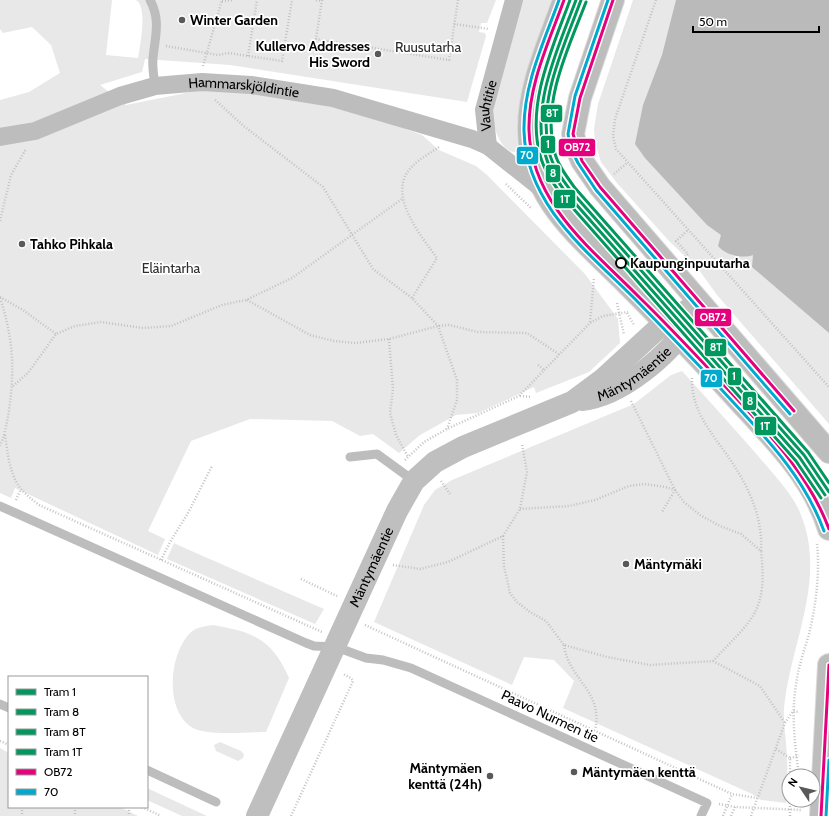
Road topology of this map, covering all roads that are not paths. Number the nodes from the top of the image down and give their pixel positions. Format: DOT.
graph roads {
  1 [pos="150,0"];
  2 [pos="514,0"];
  3 [pos="564,0"];
  4 [pos="613,0"];
  5 [pos="155,86"];
  6 [pos="0,137"];
  7 [pos="488,146"];
  8 [pos="541,188"];
  9 [pos="700,303"];
  10 [pos="671,330"];
  11 [pos="829,452"];
  12 [pos="350,457"];
  13 [pos="414,481"];
  14 [pos="0,506"];
  15 [pos="823,533"];
  16 [pos="336,647"];
  17 [pos="829,665"];
  18 [pos="148,770"];
  19 [pos="216,802"];
  20 [pos="821,806"];
  21 [pos="257,816"];
  22 [pos="701,816"];
  1 -- 5 [label="lane"];
  2 -- 7 [label="street, Vauhtitie"];
  3 -- 8 [label="main road"];
  4 -- 9 [label="main road"];
  5 -- 6 [label="street, Hammarskjöldintie"];
  5 -- 7 [label="street, Hammarskjöldintie"];
  7 -- 8 [label="street, Vauhtitie"];
  8 -- 10 [label="main road"];
  9 -- 10 [label="street, Mäntymäentie"];
  9 -- 11 [label="main road"];
  10 -- 13 [label="street, Mäntymäentie"];
  10 -- 15 [label="main road"];
  12 -- 13 [label="lane"];
  13 -- 16 [label="street, Mäntymäentie"];
  14 -- 16 [label="lane, Paavo Nurmen tie"];
  16 -- 21 [label="street, Mäntymäentie"];
  16 -- 22 [label="lane, Paavo Nurmen tie"];
  17 -- 20 [label="main road"];
  18 -- 19 [label="lane"];
}
